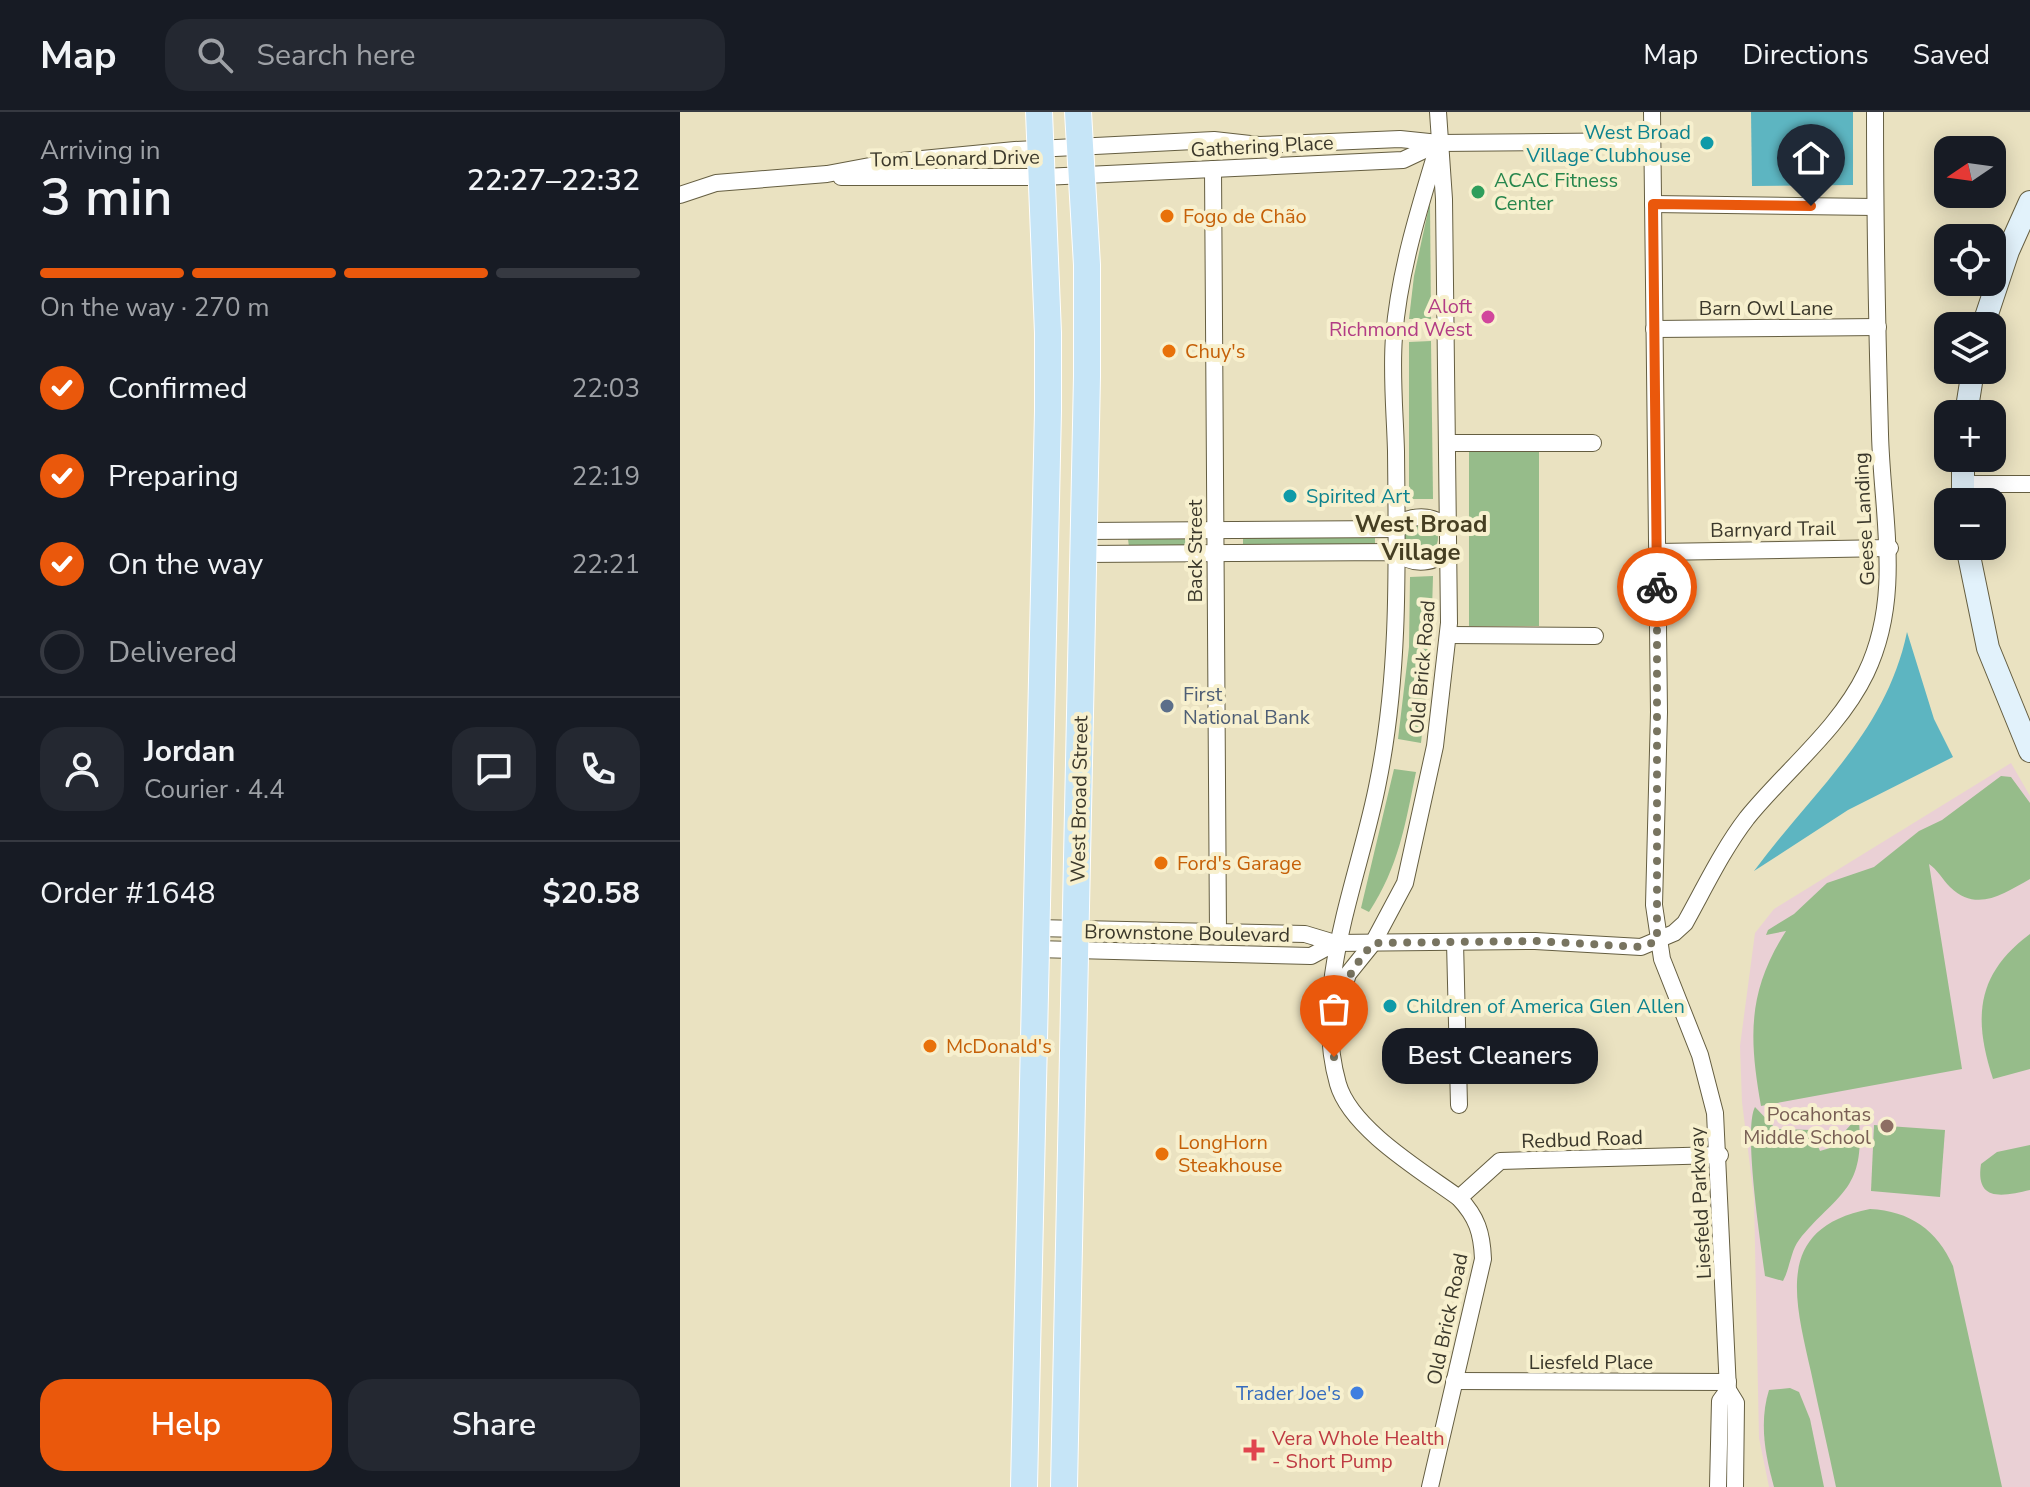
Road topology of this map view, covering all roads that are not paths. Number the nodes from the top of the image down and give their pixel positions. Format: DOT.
graph roads {
  1 [pos="1039,112"];
  2 [pos="1078,112"];
  3 [pos="1438,112"];
  4 [pos="1652,112"];
  5 [pos="1875,112"];
  6 [pos="1652,141"];
  7 [pos="1439,143"];
  8 [pos="1080,147"];
  9 [pos="1041,149"];
  10 [pos="1213,169"];
  11 [pos="827,174"];
  12 [pos="1083,175"];
  13 [pos="1043,177"];
  14 [pos="680,195"];
  15 [pos="2030,202"];
  16 [pos="1653,204"];
  17 [pos="1875,207"];
  18 [pos="1988,312"];
  19 [pos="1878,327"];
  20 [pos="1654,329"];
  21 [pos="1447,443"];
  22 [pos="1593,443"];
  23 [pos="2030,484"];
  24 [pos="2000,488"];
  25 [pos="1396,529"];
  26 [pos="1449,529"];
  27 [pos="1215,531"];
  28 [pos="1084,543"];
  29 [pos="1448,547"];
  30 [pos="1890,548"];
  31 [pos="1397,552"];
  32 [pos="1657,552"];
  33 [pos="1215,553"];
  34 [pos="1970,560"];
  35 [pos="1448,635"];
  36 [pos="1595,636"];
  37 [pos="2030,751"];
  38 [pos="1218,933"];
  39 [pos="1036,939"];
  40 [pos="1076,940"];
  41 [pos="1657,941"];
  42 [pos="1455,942"];
  43 [pos="1335,943"];
  44 [pos="1373,943"];
  45 [pos="1332,1028"];
  46 [pos="1459,1105"];
  47 [pos="1720,1155"];
  48 [pos="1459,1198"];
  49 [pos="1454,1381"];
  50 [pos="1728,1386"];
  51 [pos="1065,1475"];
  52 [pos="1024,1487"];
  53 [pos="1081,1487"];
  54 [pos="1430,1487"];
  55 [pos="1718,1487"];
  56 [pos="1735,1487"];
  1 -- 9 [label="main road, West Broad Street"];
  2 -- 8 [label="main road, West Broad Street"];
  3 -- 7 [label="street, Old Brick Road"];
  4 -- 6 [label="street, Liesfeld Parkway"];
  5 -- 17 [label="street, Geese Landing"];
  6 -- 7 [label="street, Gathering Place"];
  6 -- 16 [label="street, Liesfeld Parkway"];
  7 -- 8 [label="street, Gathering Place"];
  7 -- 10 [label="street, Gathering Place"];
  7 -- 21 [label="street, Old Brick Road"];
  7 -- 25 [label="street, Old Brick Road"];
  8 -- 9 [label="street, Tom Leonard Drive"];
  8 -- 12 [label="main road, West Broad Street"];
  9 -- 11 [label="street, Tom Leonard Drive"];
  9 -- 13 [label="main road, West Broad Street"];
  10 -- 12 [label="street, Gathering Place"];
  10 -- 27 [label="street, Back Street"];
  11 -- 13 [label="street, Tom Leonard Drive"];
  11 -- 14 [label="street, Tom Leonard Drive"];
  12 -- 13 [label="street, Tom Leonard Drive"];
  12 -- 28 [label="main road, West Broad Street"];
  13 -- 39 [label="main road, West Broad Street"];
  15 -- 18 [label="main road"];
  16 -- 17 [label="street"];
  16 -- 20 [label="street, Liesfeld Parkway"];
  17 -- 19 [label="street, Geese Landing"];
  19 -- 20 [label="street, Barn Owl Lane"];
  19 -- 30 [label="street, Geese Landing"];
  20 -- 32 [label="street, Liesfeld Parkway"];
  21 -- 22 [label="street"];
  21 -- 26 [label="street, Old Brick Road"];
  23 -- 24 [label="street"];
  25 -- 26 [label="street"];
  25 -- 27 [label="street"];
  25 -- 31 [label="street, Old Brick Road"];
  26 -- 29 [label="street, Old Brick Road"];
  27 -- 28 [label="street"];
  27 -- 33 [label="street, Back Street"];
  28 -- 33 [label="street"];
  28 -- 40 [label="main road, West Broad Street"];
  29 -- 31 [label="street"];
  29 -- 35 [label="street, Old Brick Road"];
  30 -- 32 [label="street, Barnyard Trail"];
  30 -- 41 [label="street, Geese Landing"];
  31 -- 33 [label="street"];
  31 -- 43 [label="street, Old Brick Road"];
  32 -- 41 [label="street, Liesfeld Parkway"];
  33 -- 38 [label="street, Back Street"];
  34 -- 37 [label="main road"];
  35 -- 36 [label="street"];
  35 -- 44 [label="street, Old Brick Road"];
  38 -- 40 [label="street, Brownstone Boulevard"];
  38 -- 43 [label="street, Brownstone Boulevard"];
  39 -- 40 [label="street, Brownstone Boulevard"];
  39 -- 52 [label="main road, West Broad Street"];
  40 -- 43 [label="street, Brownstone Boulevard"];
  40 -- 51 [label="main road, West Broad Street"];
  41 -- 42 [label="street, Brownstone Boulevard"];
  41 -- 47 [label="street, Liesfeld Parkway"];
  42 -- 44 [label="street, Brownstone Boulevard"];
  42 -- 46 [label="street"];
  43 -- 44 [label="street, Brownstone Boulevard"];
  43 -- 45 [label="street, Old Brick Road"];
  44 -- 45 [label="street, Old Brick Road"];
  45 -- 48 [label="street, Old Brick Road"];
  47 -- 48 [label="street, Redbud Road"];
  47 -- 50 [label="street, Liesfeld Parkway"];
  48 -- 49 [label="street, Old Brick Road"];
  49 -- 50 [label="street, Liesfeld Place"];
  49 -- 54 [label="street, Old Brick Road"];
  50 -- 55 [label="street, Liesfeld Parkway"];
  50 -- 56 [label="street, Liesfeld Parkway"];
  51 -- 53 [label="main road"];
}
